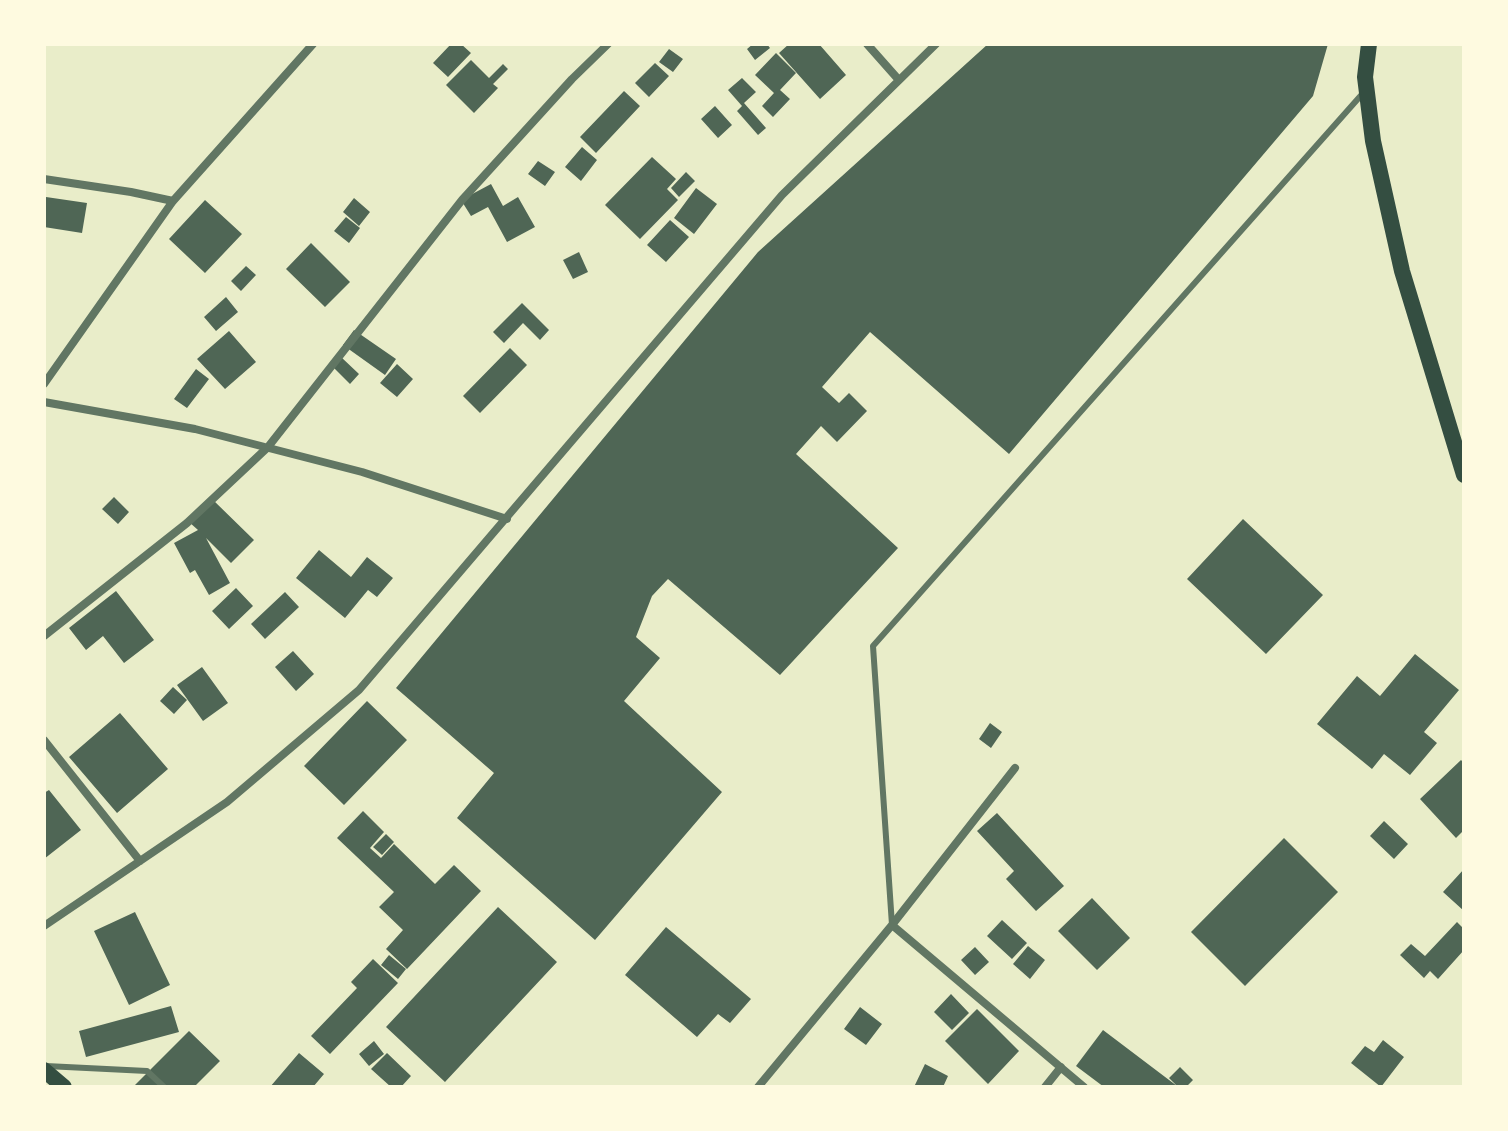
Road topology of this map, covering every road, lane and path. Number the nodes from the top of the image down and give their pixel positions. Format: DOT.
graph roads {
  1 [pos="313,44"];
  2 [pos="608,44"];
  3 [pos="867,44"];
  4 [pos="936,44"];
  5 [pos="1369,44"];
  6 [pos="898,79"];
  7 [pos="1366,90"];
  8 [pos="44,179"];
  9 [pos="173,201"];
  10 [pos="44,384"];
  11 [pos="44,402"];
  12 [pos="268,447"];
  13 [pos="1464,475"];
  14 [pos="507,519"];
  15 [pos="44,636"];
  16 [pos="44,740"];
  17 [pos="1015,768"];
  18 [pos="140,861"];
  19 [pos="892,925"];
  20 [pos="44,926"];
  21 [pos="1061,1067"];
  22 [pos="44,1068"];
  23 [pos="64,1087"];
  24 [pos="164,1087"];
  25 [pos="758,1087"];
  26 [pos="1045,1087"];
  27 [pos="1084,1087"];
  1 -- 9 [label="street"];
  2 -- 12 [label="street"];
  3 -- 6 [label="street"];
  4 -- 6 [label="street"];
  5 -- 7 [label="main road"];
  6 -- 14 [label="street"];
  7 -- 13 [label="main road"];
  7 -- 19 [label="lane"];
  8 -- 9 [label="street"];
  9 -- 10 [label="street"];
  11 -- 12 [label="street"];
  12 -- 14 [label="street"];
  12 -- 15 [label="street"];
  14 -- 18 [label="street"];
  16 -- 18 [label="street"];
  17 -- 19 [label="street"];
  18 -- 20 [label="street"];
  19 -- 21 [label="street"];
  19 -- 25 [label="street"];
  21 -- 26 [label="street"];
  21 -- 27 [label="street"];
  22 -- 23 [label="main road"];
  22 -- 24 [label="lane"];
}
